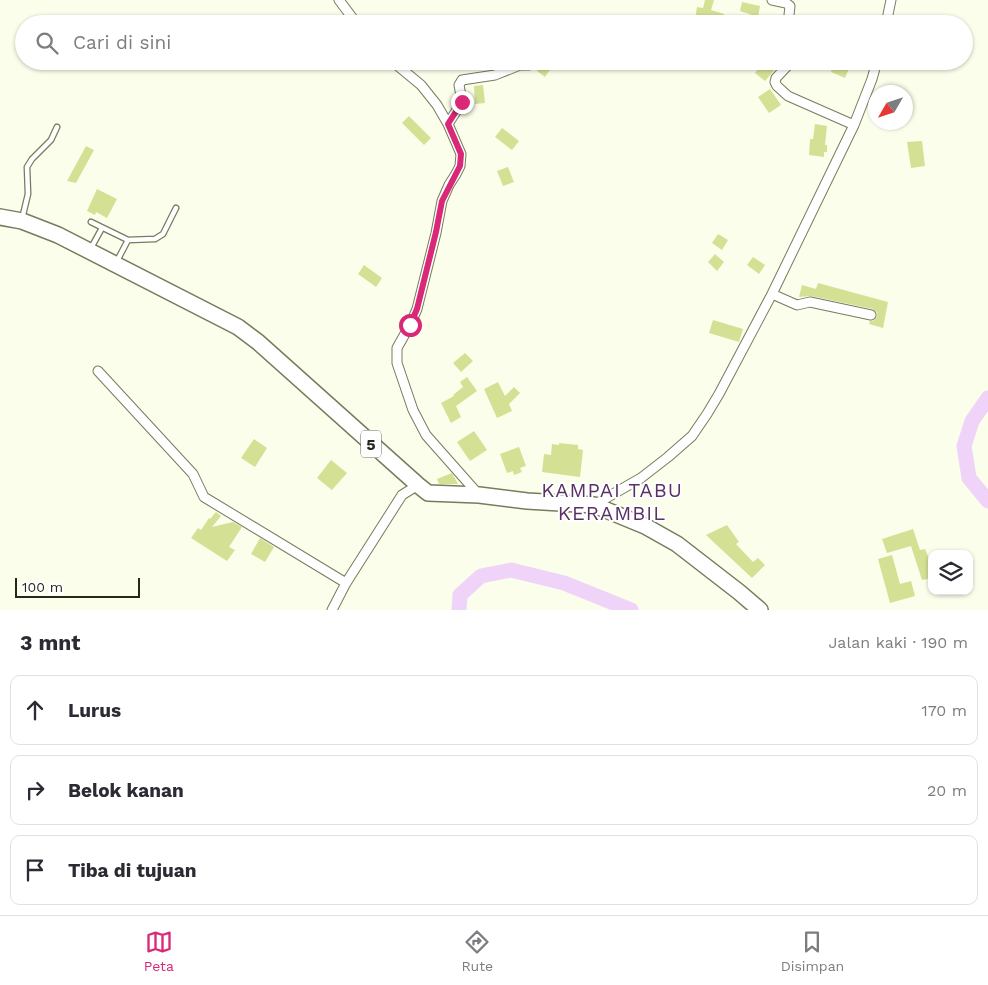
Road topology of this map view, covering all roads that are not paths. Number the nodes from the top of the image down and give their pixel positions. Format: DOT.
graph roads {
  1 [pos="339,0"];
  2 [pos="772,0"];
  3 [pos="892,0"];
  4 [pos="350,15"];
  5 [pos="789,15"];
  6 [pos="888,15"];
  7 [pos="403,70"];
  8 [pos="509,70"];
  9 [pos="784,70"];
  10 [pos="874,70"];
  11 [pos="448,124"];
  12 [pos="854,124"];
  13 [pos="57,127"];
  14 [pos="176,208"];
  15 [pos="0,218"];
  16 [pos="22,221"];
  17 [pos="91,222"];
  18 [pos="102,228"];
  19 [pos="128,240"];
  20 [pos="90,251"];
  21 [pos="116,264"];
  22 [pos="772,294"];
  23 [pos="871,315"];
  24 [pos="98,371"];
  25 [pos="418,485"];
  26 [pos="479,495"];
  27 [pos="594,505"];
  28 [pos="346,583"];
  29 [pos="332,610"];
  30 [pos="760,610"];
  1 -- 4 [label="street"];
  2 -- 5 [label="street"];
  3 -- 6 [label="street"];
  7 -- 11 [label="street"];
  8 -- 11 [label="street"];
  9 -- 12 [label="street"];
  10 -- 12 [label="street"];
  11 -- 26 [label="street"];
  12 -- 22 [label="street"];
  13 -- 16 [label="lane"];
  14 -- 19 [label="lane"];
  15 -- 16 [label="highway, 5"];
  16 -- 20 [label="highway, 5"];
  17 -- 18 [label="lane"];
  18 -- 19 [label="lane"];
  18 -- 20 [label="lane"];
  19 -- 21 [label="lane"];
  20 -- 21 [label="highway, 5"];
  21 -- 25 [label="highway, 5"];
  22 -- 23 [label="street"];
  22 -- 27 [label="street"];
  24 -- 28 [label="street"];
  25 -- 26 [label="highway, 5"];
  25 -- 28 [label="street"];
  26 -- 27 [label="highway, 5"];
  27 -- 30 [label="highway, 5"];
  28 -- 29 [label="street"];
}
